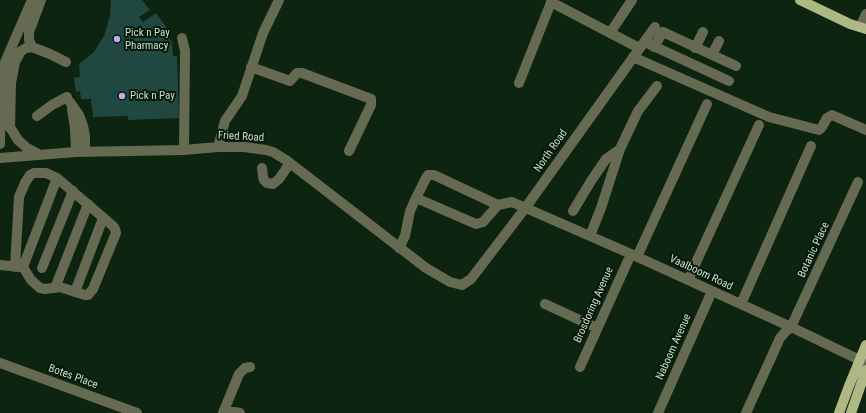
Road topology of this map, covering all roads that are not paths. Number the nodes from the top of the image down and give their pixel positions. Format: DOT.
graph roads {
  1 [pos="32,0"];
  2 [pos="41,0"];
  3 [pos="279,0"];
  4 [pos="632,0"];
  5 [pos="800,0"];
  6 [pos="552,1"];
  7 [pos="866,14"];
  8 [pos="655,27"];
  9 [pos="859,27"];
  10 [pos="703,32"];
  11 [pos="610,33"];
  12 [pos="866,36"];
  13 [pos="182,38"];
  14 [pos="719,41"];
  15 [pos="32,47"];
  16 [pos="654,47"];
  17 [pos="697,48"];
  18 [pos="638,50"];
  19 [pos="712,55"];
  20 [pos="66,62"];
  21 [pos="692,64"];
  22 [pos="736,66"];
  23 [pos="251,67"];
  24 [pos="1,77"];
  25 [pos="729,81"];
  26 [pos="519,83"];
  27 [pos="657,86"];
  28 [pos="67,97"];
  29 [pos="707,104"];
  30 [pos="1,109"];
  31 [pos="37,116"];
  32 [pos="759,125"];
  33 [pos="10,128"];
  34 [pos="866,130"];
  35 [pos="0,144"];
  36 [pos="811,146"];
  37 [pos="218,147"];
  38 [pos="620,148"];
  39 [pos="184,150"];
  40 [pos="349,151"];
  41 [pos="38,154"];
  42 [pos="0,158"];
  43 [pos="290,163"];
  44 [pos="262,168"];
  45 [pos="57,178"];
  46 [pos="858,182"];
  47 [pos="73,191"];
  48 [pos="416,198"];
  49 [pos="88,204"];
  50 [pos="498,205"];
  51 [pos="526,207"];
  52 [pos="573,211"];
  53 [pos="103,218"];
  54 [pos="590,236"];
  55 [pos="399,248"];
  56 [pos="634,255"];
  57 [pos="0,265"];
  58 [pos="19,267"];
  59 [pos="42,268"];
  60 [pos="688,280"];
  61 [pos="462,285"];
  62 [pos="55,288"];
  63 [pos="712,291"];
  64 [pos="76,292"];
  65 [pos="545,304"];
  66 [pos="741,304"];
  67 [pos="791,327"];
  68 [pos="597,328"];
  69 [pos="866,345"];
  70 [pos="863,361"];
  71 [pos="0,363"];
  72 [pos="250,367"];
  73 [pos="580,367"];
  74 [pos="866,370"];
  75 [pos="855,399"];
  76 [pos="117,410"];
  77 [pos="230,412"];
  78 [pos="137,413"];
  79 [pos="658,413"];
  80 [pos="746,413"];
  81 [pos="840,413"];
  82 [pos="843,413"];
  83 [pos="851,413"];
  1 -- 24 [label="street"];
  2 -- 15 [label="street"];
  3 -- 23 [label="street"];
  4 -- 11 [label="street"];
  5 -- 9 [label="main road"];
  6 -- 11 [label="street"];
  6 -- 26 [label="street"];
  7 -- 9 [label="street"];
  8 -- 18 [label="street, North Road"];
  9 -- 12 [label="main road"];
  10 -- 17 [label="street"];
  11 -- 18 [label="street"];
  13 -- 39 [label="street"];
  14 -- 19 [label="street"];
  15 -- 20 [label="street"];
  15 -- 33 [label="street"];
  16 -- 17 [label="street"];
  16 -- 18 [label="street"];
  16 -- 21 [label="street"];
  17 -- 19 [label="street"];
  17 -- 21 [label="street"];
  18 -- 34 [label="street"];
  18 -- 51 [label="street, North Road"];
  19 -- 22 [label="street"];
  21 -- 25 [label="street"];
  23 -- 37 [label="street"];
  23 -- 40 [label="street"];
  24 -- 30 [label="street"];
  27 -- 38 [label="street"];
  28 -- 31 [label="street"];
  29 -- 56 [label="street, Brosdoring Avenue"];
  30 -- 33 [label="street"];
  30 -- 35 [label="street"];
  32 -- 60 [label="street"];
  33 -- 41 [label="street"];
  36 -- 66 [label="street"];
  37 -- 39 [label="street, Fried Road"];
  37 -- 43 [label="street, Fried Road"];
  38 -- 52 [label="street"];
  38 -- 54 [label="street"];
  39 -- 41 [label="street, Fried Road"];
  41 -- 42 [label="street, Fried Road"];
  43 -- 44 [label="street"];
  43 -- 55 [label="street, Fried Road"];
  45 -- 47 [label="street"];
  45 -- 58 [label="street"];
  45 -- 58 [label="street"];
  46 -- 67 [label="street, Botanic Place"];
  47 -- 49 [label="street"];
  47 -- 59 [label="street"];
  48 -- 50 [label="street"];
  48 -- 50 [label="street"];
  48 -- 55 [label="street"];
  49 -- 53 [label="street"];
  49 -- 62 [label="street"];
  50 -- 51 [label="street, Vaalboom Road"];
  51 -- 54 [label="street, Vaalboom Road"];
  51 -- 61 [label="street, North Road"];
  53 -- 64 [label="street"];
  53 -- 64 [label="street"];
  54 -- 56 [label="street, Vaalboom Road"];
  55 -- 61 [label="street, Fried Road"];
  56 -- 60 [label="street, Vaalboom Road"];
  56 -- 68 [label="street, Brosdoring Avenue"];
  57 -- 58 [label="street"];
  58 -- 62 [label="street"];
  60 -- 63 [label="street, Vaalboom Road"];
  62 -- 64 [label="street"];
  63 -- 66 [label="street, Vaalboom Road"];
  63 -- 79 [label="street, Naboom Avenue"];
  65 -- 68 [label="street"];
  66 -- 67 [label="street, Vaalboom Road"];
  67 -- 70 [label="street, Vaalboom Road"];
  67 -- 80 [label="street, Botanic Place"];
  68 -- 73 [label="street, Brosdoring Avenue"];
  69 -- 70 [label="main road"];
  70 -- 81 [label="main road"];
  71 -- 76 [label="street, Botes Place"];
  72 -- 77 [label="street"];
  74 -- 75 [label="main road"];
  75 -- 82 [label="main road"];
  75 -- 83 [label="main road"];
  76 -- 78 [label="street, Botes Place"];
}
